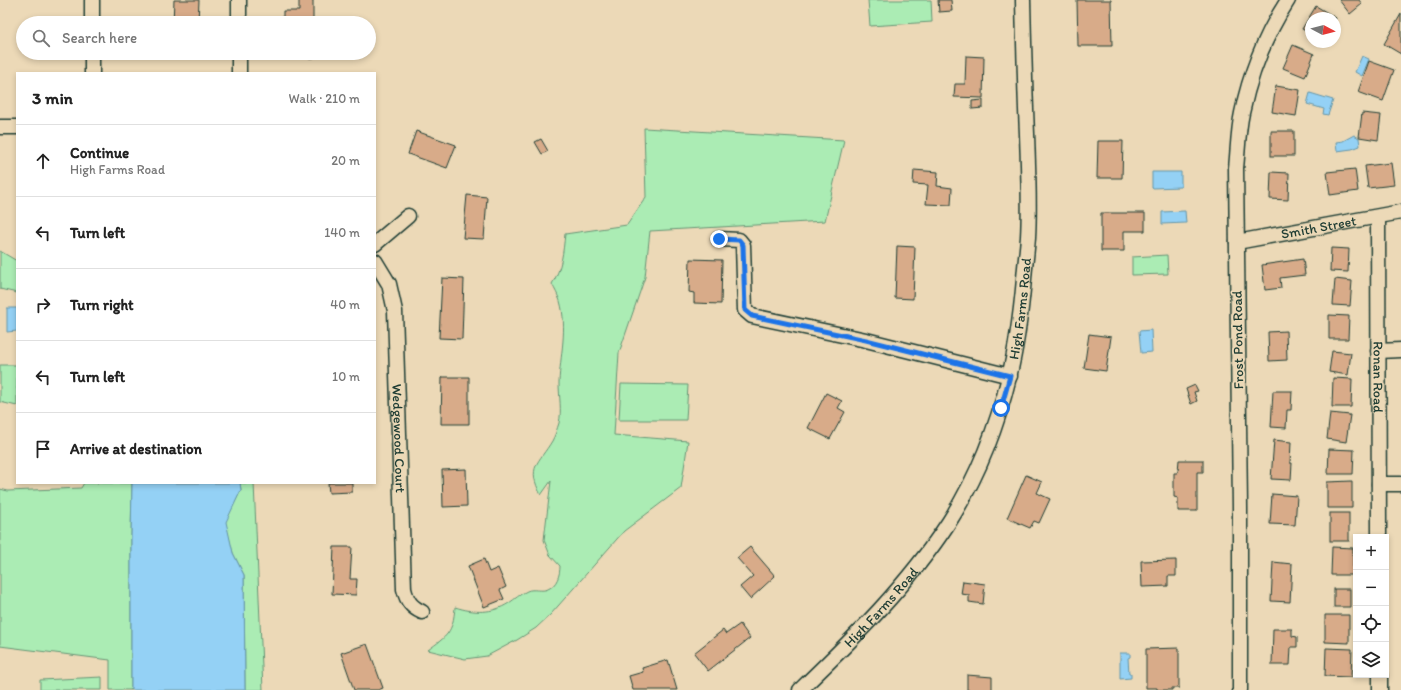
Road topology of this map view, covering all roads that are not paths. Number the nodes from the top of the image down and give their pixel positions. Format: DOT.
graph roads {
  1 [pos="92,0"];
  2 [pos="239,0"];
  3 [pos="1023,0"];
  4 [pos="1288,0"];
  5 [pos="92,16"];
  6 [pos="239,16"];
  7 [pos="92,60"];
  8 [pos="239,60"];
  9 [pos="92,72"];
  10 [pos="239,72"];
  11 [pos="16,127"];
  12 [pos="0,128"];
  13 [pos="1401,212"];
  14 [pos="408,216"];
  15 [pos="1378,217"];
  16 [pos="719,239"];
  17 [pos="1237,242"];
  18 [pos="376,243"];
  19 [pos="376,263"];
  20 [pos="1401,350"];
  21 [pos="1378,351"];
  22 [pos="1010,376"];
  23 [pos="1379,484"];
  24 [pos="1401,484"];
  25 [pos="1379,534"];
  26 [pos="422,612"];
  27 [pos="1380,678"];
  28 [pos="800,690"];
  29 [pos="1240,690"];
  30 [pos="1380,690"];
  1 -- 5 [label="street"];
  2 -- 6 [label="street"];
  3 -- 22 [label="street, High Farms Road"];
  4 -- 17 [label="street, Frost Pond Road"];
  7 -- 9 [label="street"];
  8 -- 10 [label="street"];
  11 -- 12 [label="street"];
  13 -- 15 [label="street, Smith Street"];
  14 -- 18 [label="street"];
  15 -- 17 [label="street, Smith Street"];
  15 -- 21 [label="street, Ronan Road"];
  16 -- 22 [label="street"];
  17 -- 29 [label="street, Frost Pond Road"];
  19 -- 26 [label="street, Wedgewood Court"];
  20 -- 21 [label="street"];
  21 -- 23 [label="street, Ronan Road"];
  22 -- 28 [label="street, High Farms Road"];
  23 -- 24 [label="street"];
  23 -- 25 [label="street, Ronan Road"];
  27 -- 30 [label="street"];
}
